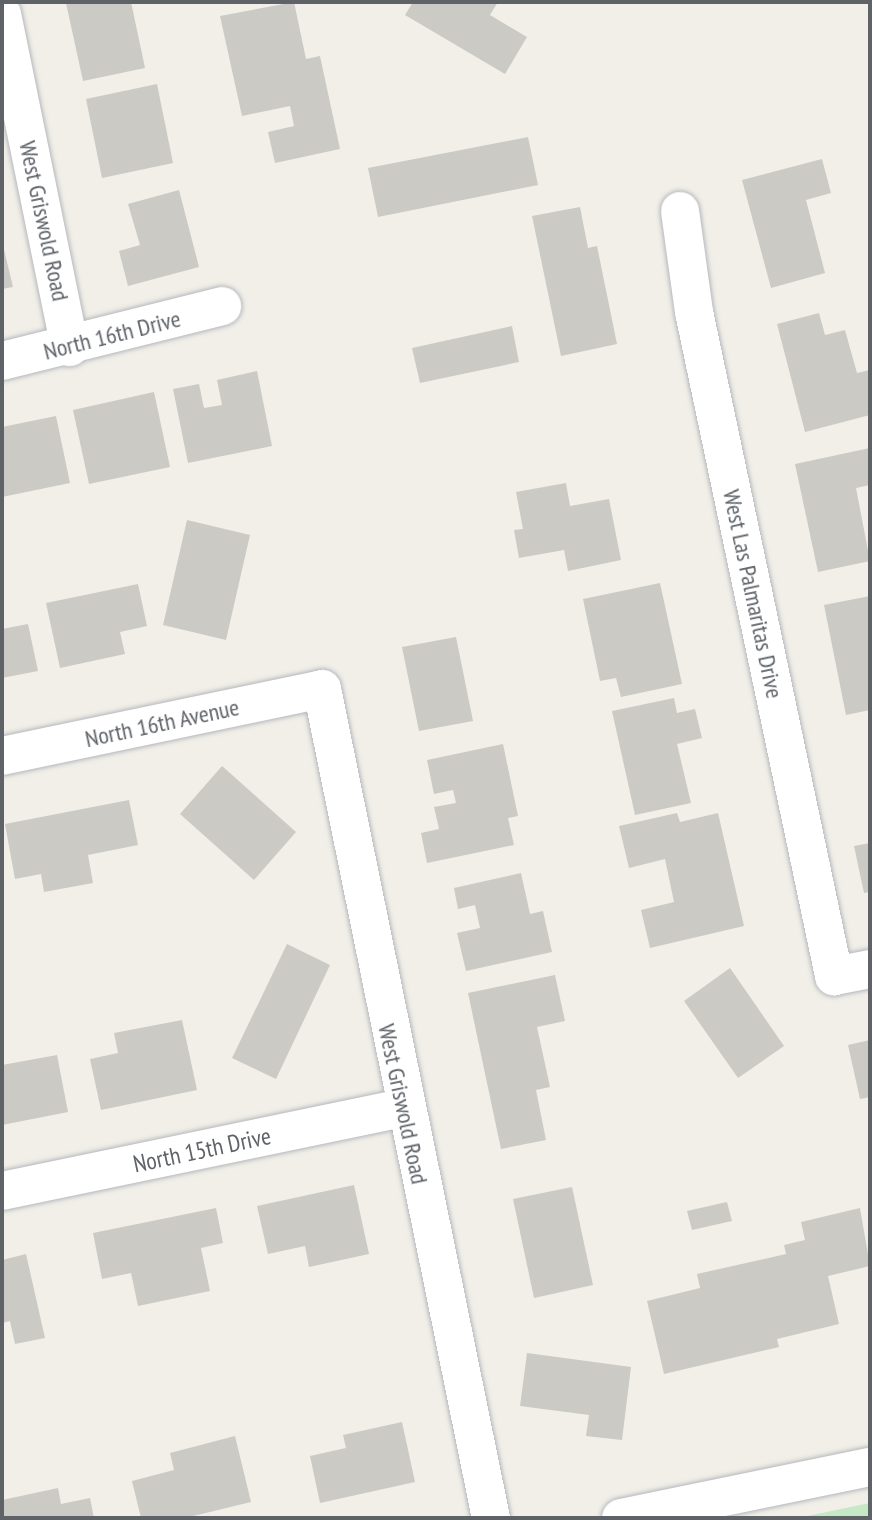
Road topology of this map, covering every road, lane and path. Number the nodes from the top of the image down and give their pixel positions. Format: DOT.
graph roads {
  1 [pos="2,14"];
  2 [pos="680,211"];
  3 [pos="222,306"];
  4 [pos="70,347"];
  5 [pos="2,361"];
  6 [pos="322,689"];
  7 [pos="2,756"];
  8 [pos="852,973"];
  9 [pos="403,1108"];
  10 [pos="2,1191"];
  11 [pos="870,1466"];
  12 [pos="491,1518"];
  13 [pos="621,1518"];
  1 -- 4 [label="street, West Griswold Road"];
  2 -- 8 [label="street, West Las Palmaritas Drive"];
  3 -- 4 [label="street, North 16th Drive"];
  4 -- 5 [label="street, North 16th Drive"];
  6 -- 7 [label="street, North 16th Avenue"];
  6 -- 9 [label="street, West Griswold Road"];
  9 -- 10 [label="street, North 15th Drive"];
  9 -- 12 [label="street, West Griswold Road"];
  11 -- 13 [label="street"];
}
